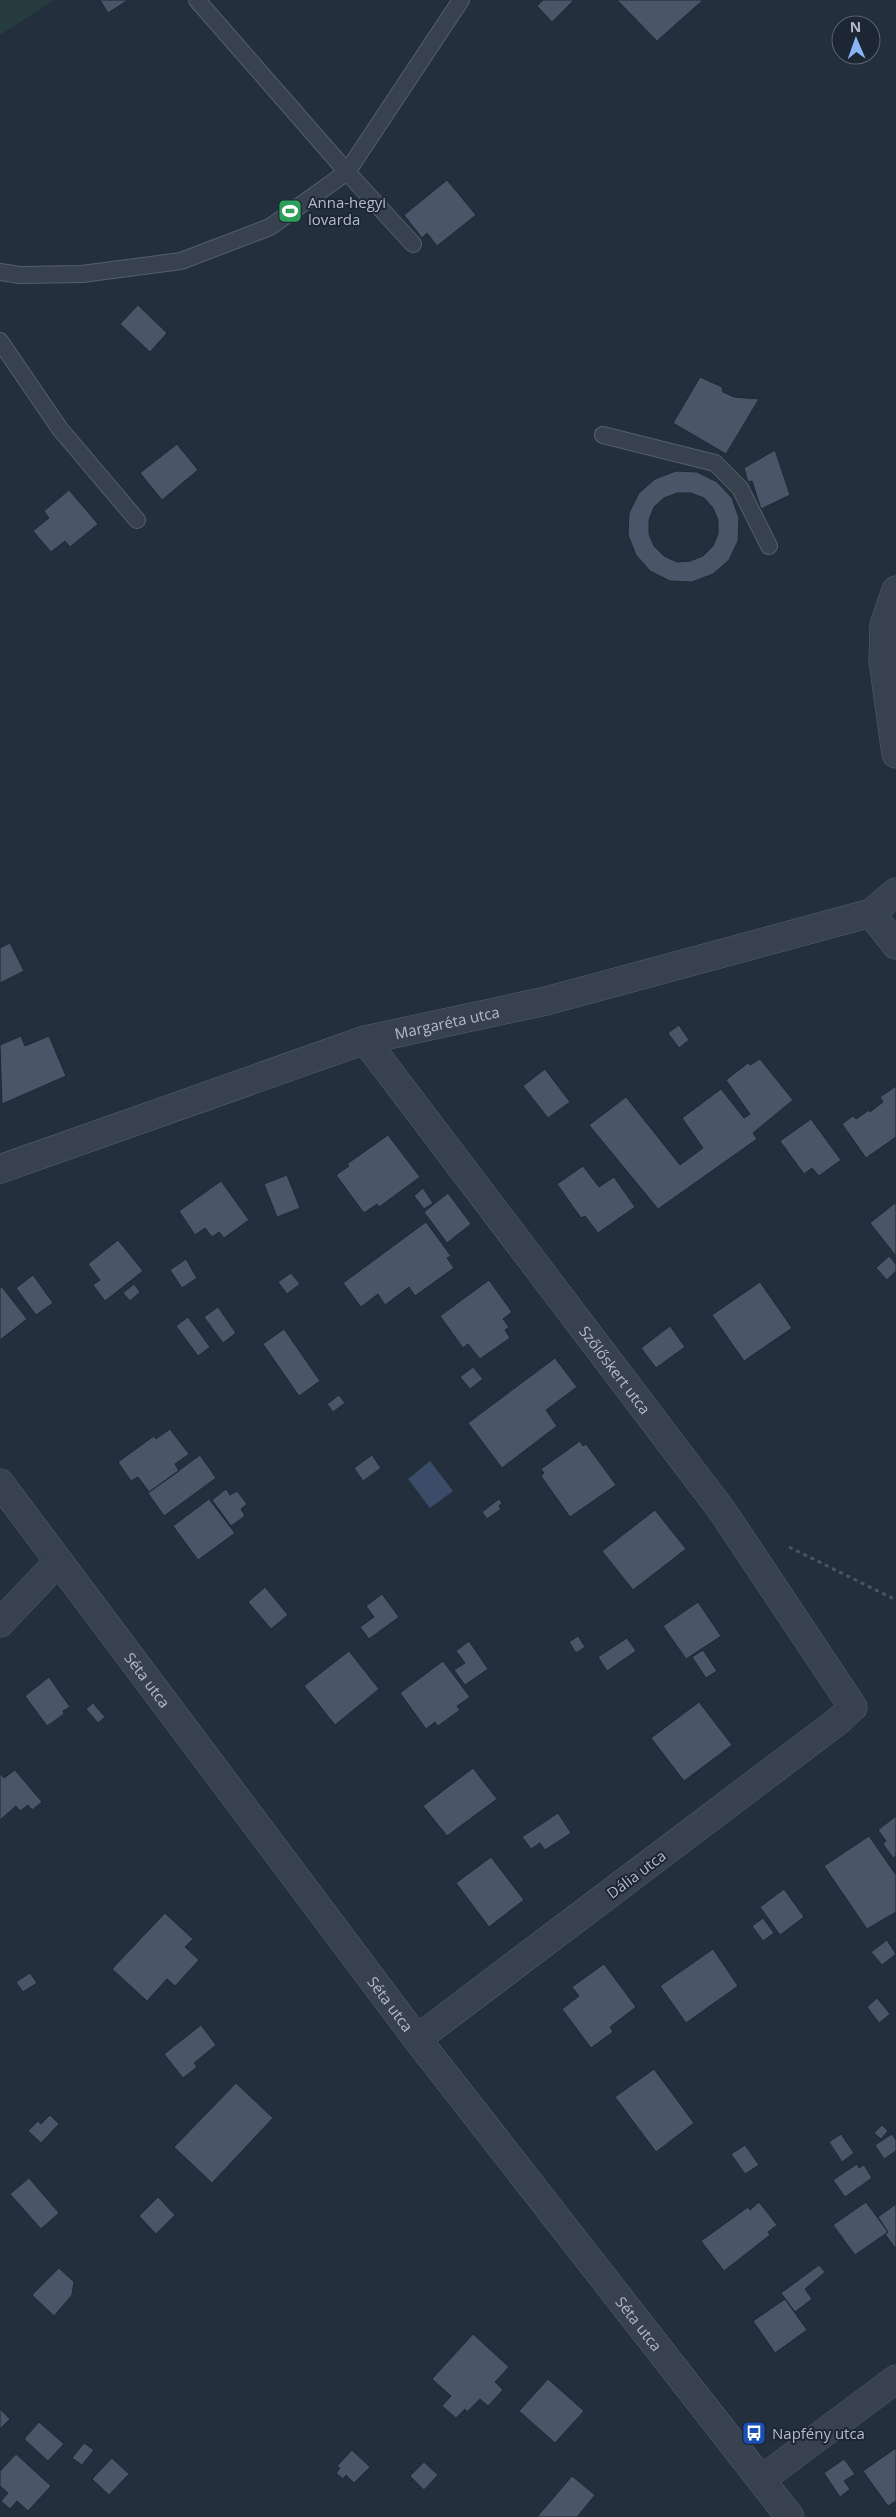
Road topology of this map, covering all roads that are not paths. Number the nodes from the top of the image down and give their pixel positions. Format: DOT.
graph roads {
  1 [pos="197,0"];
  2 [pos="461,0"];
  3 [pos="347,172"];
  4 [pos="413,244"];
  5 [pos="0,272"];
  6 [pos="0,341"];
  7 [pos="603,435"];
  8 [pos="137,520"];
  9 [pos="769,546"];
  10 [pos="896,590"];
  11 [pos="896,754"];
  12 [pos="896,892"];
  13 [pos="871,913"];
  14 [pos="896,945"];
  15 [pos="364,1040"];
  16 [pos="0,1169"];
  17 [pos="0,1483"];
  18 [pos="58,1562"];
  19 [pos="0,1623"];
  20 [pos="853,1707"];
  21 [pos="417,2039"];
  22 [pos="896,2379"];
  23 [pos="762,2479"];
  24 [pos="790,2517"];
  1 -- 3 [label="lane"];
  2 -- 3 [label="lane"];
  3 -- 4 [label="lane"];
  3 -- 5 [label="lane"];
  6 -- 8 [label="lane"];
  7 -- 9 [label="lane"];
  10 -- 11 [label="street"];
  12 -- 13 [label="street, Margaréta utca"];
  13 -- 14 [label="street"];
  13 -- 15 [label="street, Margaréta utca"];
  15 -- 16 [label="street, Margaréta utca"];
  15 -- 20 [label="street, Szőlőskert utca"];
  17 -- 18 [label="street, Séta utca"];
  18 -- 19 [label="street"];
  18 -- 21 [label="street, Séta utca"];
  20 -- 21 [label="street, Dália utca"];
  21 -- 23 [label="street, Séta utca"];
  22 -- 23 [label="street"];
  23 -- 24 [label="street, Séta utca"];
}
